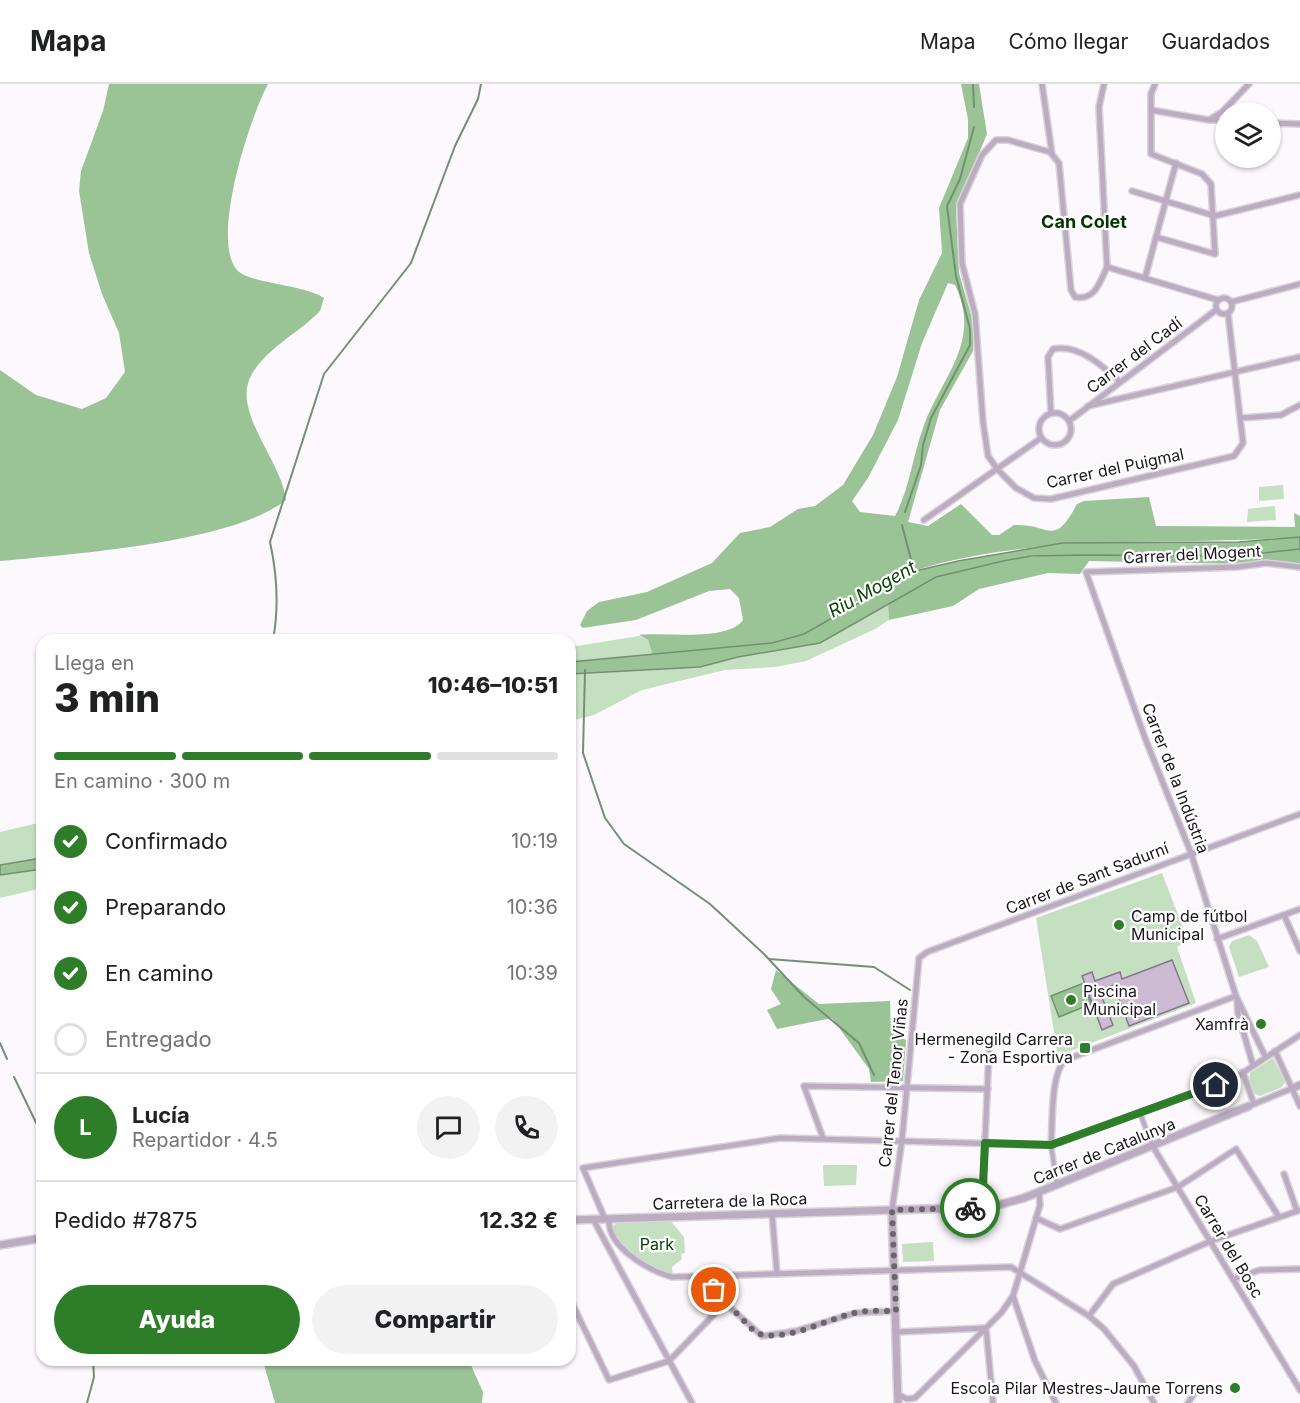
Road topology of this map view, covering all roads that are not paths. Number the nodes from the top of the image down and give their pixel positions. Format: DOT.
graph roads {
  1 [pos="1042,84"];
  2 [pos="1104,84"];
  3 [pos="1155,84"];
  4 [pos="1249,84"];
  5 [pos="1151,110"];
  6 [pos="1209,120"];
  7 [pos="1215,120"];
  8 [pos="1281,123"];
  9 [pos="1300,124"];
  10 [pos="1052,155"];
  11 [pos="1176,164"];
  12 [pos="1132,191"];
  13 [pos="1300,195"];
  14 [pos="1166,201"];
  15 [pos="1215,216"];
  16 [pos="1156,237"];
  17 [pos="1107,267"];
  18 [pos="1145,278"];
  19 [pos="1300,284"];
  20 [pos="1218,300"];
  21 [pos="1231,302"];
  22 [pos="1216,310"];
  23 [pos="1228,313"];
  24 [pos="1300,357"];
  25 [pos="1235,373"];
  26 [pos="1120,382"];
  27 [pos="1300,405"];
  28 [pos="1088,406"];
  29 [pos="1051,413"];
  30 [pos="1241,417"];
  31 [pos="1069,421"];
  32 [pos="1041,438"];
  33 [pos="998,470"];
  34 [pos="924,520"];
  35 [pos="1300,567"];
  36 [pos="1086,572"];
  37 [pos="1300,814"];
  38 [pos="1191,853"];
  39 [pos="1300,909"];
  40 [pos="1284,915"];
  41 [pos="1217,939"];
  42 [pos="1300,951"];
  43 [pos="919,958"];
  44 [pos="1236,996"];
  45 [pos="1300,1035"];
  46 [pos="989,1051"];
  47 [pos="1275,1051"];
  48 [pos="1264,1056"];
  49 [pos="1253,1065"];
  50 [pos="1243,1072"];
  51 [pos="1296,1087"];
  52 [pos="907,1088"];
  53 [pos="988,1089"];
  54 [pos="1252,1105"];
  55 [pos="1300,1106"];
  56 [pos="1140,1113"];
  57 [pos="823,1138"];
  58 [pos="902,1140"];
  59 [pos="985,1143"];
  60 [pos="1051,1145"];
  61 [pos="1152,1145"];
  62 [pos="1284,1174"];
  63 [pos="1057,1184"];
  64 [pos="1178,1187"];
  65 [pos="1039,1192"];
  66 [pos="982,1207"];
  67 [pos="892,1210"];
  68 [pos="1298,1210"];
  69 [pos="772,1213"];
  70 [pos="1279,1217"];
  71 [pos="1036,1218"];
  72 [pos="593,1219"];
  73 [pos="607,1219"];
  74 [pos="576,1220"];
  75 [pos="36,1239"];
  76 [pos="1211,1241"];
  77 [pos="0,1245"];
  78 [pos="620,1246"];
  79 [pos="611,1253"];
  80 [pos="895,1269"];
  81 [pos="1300,1269"];
  82 [pos="1019,1271"];
  83 [pos="777,1274"];
  84 [pos="702,1277"];
  85 [pos="1233,1279"];
  86 [pos="1013,1296"];
  87 [pos="725,1303"];
  88 [pos="576,1311"];
  89 [pos="896,1311"];
  90 [pos="1089,1316"];
  91 [pos="986,1328"];
  92 [pos="897,1332"];
  93 [pos="669,1361"];
  94 [pos="1300,1376"];
  95 [pos="1292,1377"];
  96 [pos="1197,1389"];
  97 [pos="1300,1390"];
  98 [pos="897,1394"];
  99 [pos="915,1401"];
  100 [pos="692,1403"];
  101 [pos="898,1403"];
  102 [pos="993,1403"];
  103 [pos="1056,1403"];
  104 [pos="1154,1403"];
  105 [pos="1188,1403"];
  1 -- 10 [label="street"];
  2 -- 17 [label="street"];
  3 -- 5 [label="street"];
  4 -- 6 [label="street"];
  5 -- 6 [label="street"];
  5 -- 11 [label="street"];
  6 -- 7 [label="street"];
  8 -- 9 [label="street"];
  10 -- 17 [label="street"];
  10 -- 33 [label="street, Carrer del Puigmal"];
  11 -- 14 [label="street"];
  11 -- 15 [label="street"];
  12 -- 14 [label="street"];
  13 -- 15 [label="street"];
  14 -- 15 [label="street"];
  14 -- 16 [label="street"];
  15 -- 16 [label="street"];
  16 -- 18 [label="street"];
  17 -- 18 [label="street"];
  18 -- 20 [label="street"];
  19 -- 21 [label="street"];
  20 -- 21 [label="street"];
  20 -- 22 [label="street"];
  21 -- 23 [label="street"];
  22 -- 23 [label="street"];
  22 -- 26 [label="street, Carrer del Cadí"];
  23 -- 25 [label="street, Carrer del Puigmal"];
  24 -- 25 [label="street"];
  25 -- 28 [label="street"];
  25 -- 30 [label="street, Carrer del Puigmal"];
  26 -- 28 [label="street, Carrer del Cadí"];
  26 -- 29 [label="street"];
  27 -- 30 [label="street"];
  28 -- 31 [label="street, Carrer del Cadí"];
  29 -- 31 [label="street"];
  29 -- 32 [label="street"];
  30 -- 33 [label="street, Carrer del Puigmal"];
  31 -- 32 [label="street"];
  32 -- 33 [label="street"];
  33 -- 34 [label="street"];
  35 -- 36 [label="street, Carrer del Mogent"];
  36 -- 38 [label="street, Carrer de la Indústria"];
  37 -- 38 [label="street, Carrer de Sant Sadurní"];
  38 -- 41 [label="street, Carrer de la Indústria"];
  38 -- 43 [label="street, Carrer de Sant Sadurní"];
  39 -- 40 [label="street"];
  40 -- 41 [label="street"];
  40 -- 42 [label="street"];
  41 -- 44 [label="street, Carrer de la Indústria"];
  43 -- 52 [label="street, Carrer del Tenor Viñas"];
  44 -- 48 [label="street, Carrer de la Indústria"];
  44 -- 49 [label="street, Carrer de la Indústria"];
  44 -- 60 [label="street"];
  45 -- 47 [label="street"];
  46 -- 53 [label="street"];
  47 -- 48 [label="street"];
  47 -- 51 [label="street"];
  48 -- 49 [label="street"];
  49 -- 50 [label="street"];
  50 -- 54 [label="street"];
  50 -- 56 [label="street"];
  51 -- 54 [label="street, Carrer de Catalunya"];
  51 -- 55 [label="street"];
  52 -- 53 [label="street"];
  52 -- 57 [label="street"];
  52 -- 58 [label="street, Carrer del Tenor Viñas"];
  53 -- 59 [label="street"];
  54 -- 61 [label="street, Carrer de Catalunya"];
  56 -- 60 [label="street"];
  56 -- 61 [label="street, Carrer del Bosc"];
  57 -- 58 [label="street"];
  57 -- 73 [label="street"];
  58 -- 59 [label="street"];
  58 -- 67 [label="street, Carrer del Tenor Viñas"];
  59 -- 60 [label="street"];
  59 -- 66 [label="street"];
  60 -- 63 [label="street"];
  61 -- 63 [label="street, Carrer de Catalunya"];
  61 -- 64 [label="street, Carrer del Bosc"];
  62 -- 68 [label="street"];
  63 -- 65 [label="street, Carrer de Catalunya"];
  64 -- 70 [label="street"];
  64 -- 71 [label="street"];
  64 -- 76 [label="street, Carrer del Bosc"];
  65 -- 66 [label="street, Carrer de Catalunya"];
  65 -- 71 [label="street"];
  66 -- 67 [label="street, Carrer de Catalunya"];
  67 -- 69 [label="street, Carretera de la Roca"];
  67 -- 80 [label="street"];
  68 -- 70 [label="street"];
  69 -- 73 [label="street, Carretera de la Roca"];
  69 -- 83 [label="street"];
  70 -- 76 [label="street"];
  71 -- 82 [label="street"];
  72 -- 73 [label="street, Carretera de la Roca"];
  72 -- 74 [label="street, Carretera de la Roca"];
  72 -- 79 [label="street"];
  73 -- 78 [label="street"];
  75 -- 77 [label="street"];
  76 -- 85 [label="street, Carrer del Bosc"];
  76 -- 90 [label="street"];
  78 -- 79 [label="street"];
  78 -- 84 [label="street"];
  79 -- 93 [label="street"];
  80 -- 82 [label="street"];
  80 -- 83 [label="street"];
  80 -- 89 [label="street"];
  81 -- 85 [label="street"];
  82 -- 86 [label="street"];
  82 -- 90 [label="street"];
  83 -- 84 [label="street"];
  84 -- 87 [label="street"];
  85 -- 95 [label="street, Carrer del Bosc"];
  86 -- 91 [label="street"];
  86 -- 103 [label="street"];
  87 -- 89 [label="street"];
  87 -- 93 [label="street"];
  88 -- 93 [label="street"];
  89 -- 92 [label="street"];
  90 -- 104 [label="street"];
  91 -- 92 [label="street"];
  91 -- 99 [label="street"];
  91 -- 102 [label="street"];
  92 -- 98 [label="street"];
  93 -- 100 [label="street"];
  94 -- 95 [label="street"];
  95 -- 97 [label="street, Carrer del Bosc"];
  96 -- 105 [label="street"];
  98 -- 99 [label="street"];
  98 -- 101 [label="street"];
}
